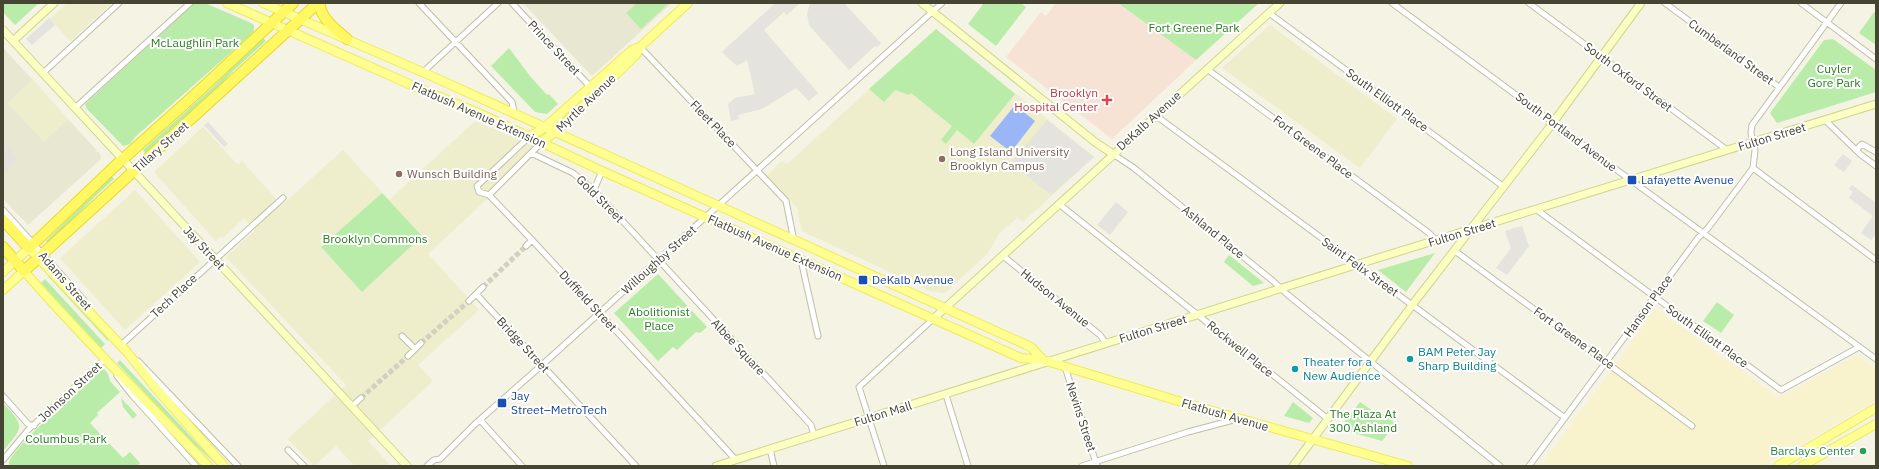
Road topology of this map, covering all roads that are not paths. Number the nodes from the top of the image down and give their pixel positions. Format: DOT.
graph roads {
  1 [pos="54,3"];
  2 [pos="119,3"];
  3 [pos="190,3"];
  4 [pos="227,3"];
  5 [pos="263,3"];
  6 [pos="293,3"];
  7 [pos="319,3"];
  8 [pos="419,3"];
  9 [pos="498,3"];
  10 [pos="512,3"];
  11 [pos="688,3"];
  12 [pos="922,3"];
  13 [pos="942,3"];
  14 [pos="1280,3"];
  15 [pos="1392,3"];
  16 [pos="1529,3"];
  17 [pos="1640,3"];
  18 [pos="1665,3"];
  19 [pos="1801,3"];
  20 [pos="1841,3"];
  21 [pos="284,12"];
  22 [pos="933,12"];
  23 [pos="1269,13"];
  24 [pos="301,19"];
  25 [pos="1827,22"];
  26 [pos="271,23"];
  27 [pos="3,30"];
  28 [pos="289,31"];
  29 [pos="347,39"];
  30 [pos="13,41"];
  31 [pos="456,42"];
  32 [pos="640,47"];
  33 [pos="1601,57"];
  34 [pos="1876,59"];
  35 [pos="1207,69"];
  36 [pos="423,72"];
  37 [pos="43,73"];
  38 [pos="1779,87"];
  39 [pos="593,90"];
  40 [pos="1876,104"];
  41 [pos="75,108"];
  42 [pos="515,115"];
  43 [pos="1155,115"];
  44 [pos="1825,120"];
  45 [pos="1553,122"];
  46 [pos="544,128"];
  47 [pos="555,133"];
  48 [pos="530,136"];
  49 [pos="542,142"];
  50 [pos="1753,142"];
  51 [pos="1727,150"];
  52 [pos="1856,150"];
  53 [pos="1876,152"];
  54 [pos="531,153"];
  55 [pos="1113,154"];
  56 [pos="122,160"];
  57 [pos="1876,166"];
  58 [pos="1753,168"];
  59 [pos="757,170"];
  60 [pos="602,171"];
  61 [pos="134,172"];
  62 [pos="1631,180"];
  63 [pos="1504,187"];
  64 [pos="594,190"];
  65 [pos="489,195"];
  66 [pos="282,198"];
  67 [pos="1059,204"];
  68 [pos="717,206"];
  69 [pos="3,210"];
  70 [pos="1536,210"];
  71 [pos="706,217"];
  72 [pos="3,220"];
  73 [pos="1471,230"];
  74 [pos="1703,233"];
  75 [pos="532,240"];
  76 [pos="794,241"];
  77 [pos="1436,241"];
  78 [pos="31,246"];
  79 [pos="526,246"];
  80 [pos="3,247"];
  81 [pos="1455,251"];
  82 [pos="1002,255"];
  83 [pos="40,256"];
  84 [pos="215,259"];
  85 [pos="658,260"];
  86 [pos="801,260"];
  87 [pos="1876,260"];
  88 [pos="15,261"];
  89 [pos="1357,265"];
  90 [pos="24,271"];
  91 [pos="3,272"];
  92 [pos="483,287"];
  93 [pos="1281,289"];
  94 [pos="3,290"];
  95 [pos="476,294"];
  96 [pos="1654,297"];
  97 [pos="469,301"];
  98 [pos="1412,305"];
  99 [pos="944,309"];
  100 [pos="600,313"];
  101 [pos="1196,315"];
  102 [pos="933,319"];
  103 [pos="402,336"];
  104 [pos="818,336"];
  105 [pos="421,343"];
  106 [pos="1106,343"];
  107 [pos="121,345"];
  108 [pos="1859,347"];
  109 [pos="415,349"];
  110 [pos="127,352"];
  111 [pos="408,356"];
  112 [pos="1876,359"];
  113 [pos="1046,361"];
  114 [pos="108,362"];
  115 [pos="1370,362"];
  116 [pos="1606,362"];
  117 [pos="542,365"];
  118 [pos="1065,367"];
  119 [pos="946,395"];
  120 [pos="3,396"];
  121 [pos="361,398"];
  122 [pos="352,406"];
  123 [pos="1876,408"];
  124 [pos="869,418"];
  125 [pos="1238,418"];
  126 [pos="1565,418"];
  127 [pos="1328,419"];
  128 [pos="480,420"];
  129 [pos="1876,424"];
  130 [pos="34,426"];
  131 [pos="1692,426"];
  132 [pos="814,435"];
  133 [pos="1312,440"];
  134 [pos="770,449"];
  135 [pos="288,450"];
  136 [pos="3,460"];
  137 [pos="736,460"];
  138 [pos="1096,464"];
  139 [pos="196,466"];
  140 [pos="208,466"];
  141 [pos="224,466"];
  142 [pos="238,466"];
  143 [pos="304,466"];
  144 [pos="406,466"];
  145 [pos="427,466"];
  146 [pos="522,466"];
  147 [pos="636,466"];
  148 [pos="716,466"];
  149 [pos="774,466"];
  150 [pos="884,466"];
  151 [pos="968,466"];
  152 [pos="1082,466"];
  153 [pos="1293,466"];
  154 [pos="1408,466"];
  155 [pos="1500,466"];
  156 [pos="1529,466"];
  157 [pos="1778,466"];
  158 [pos="1802,466"];
  1 -- 30 [label="main road"];
  2 -- 37 [label="street"];
  3 -- 41 [label="street"];
  4 -- 26 [label="main road, Flatbush Avenue Extension"];
  5 -- 21 [label="main road, Flatbush Avenue Extension"];
  6 -- 21 [label="highway, Tillary Street"];
  7 -- 24 [label="highway, Tillary Street"];
  7 -- 29 [label="highway"];
  8 -- 31 [label="street"];
  9 -- 31 [label="street"];
  10 -- 39 [label="street, Prince Street"];
  11 -- 32 [label="main road, Myrtle Avenue"];
  12 -- 22 [label="main road, Ashland Place"];
  13 -- 22 [label="street, Willoughby Street"];
  14 -- 23 [label="main road, DeKalb Avenue"];
  15 -- 45 [label="street, South Portland Avenue"];
  16 -- 33 [label="street, South Oxford Street"];
  17 -- 33 [label="main road"];
  18 -- 38 [label="street, Cumberland Street"];
  19 -- 25 [label="street"];
  20 -- 25 [label="street"];
  21 -- 24 [label="main road, Flatbush Avenue Extension"];
  21 -- 26 [label="highway, Tillary Street"];
  22 -- 55 [label="main road, Ashland Place"];
  22 -- 59 [label="street, Willoughby Street"];
  23 -- 35 [label="main road, DeKalb Avenue"];
  23 -- 63 [label="street, South Elliott Place"];
  24 -- 28 [label="highway, Tillary Street"];
  24 -- 29 [label="main road, Flatbush Avenue Extension"];
  25 -- 34 [label="street"];
  25 -- 38 [label="street"];
  26 -- 28 [label="main road, Flatbush Avenue Extension"];
  26 -- 56 [label="highway, Tillary Street"];
  27 -- 30 [label="main road, Jay Street"];
  28 -- 48 [label="main road, Flatbush Avenue Extension"];
  28 -- 61 [label="highway, Tillary Street"];
  29 -- 36 [label="main road, Flatbush Avenue Extension"];
  30 -- 37 [label="main road, Jay Street"];
  31 -- 36 [label="street"];
  31 -- 42 [label="street"];
  32 -- 39 [label="main road, Myrtle Avenue"];
  32 -- 59 [label="street, Fleet Place"];
  33 -- 45 [label="main road"];
  33 -- 51 [label="street, South Oxford Street"];
  35 -- 43 [label="main road, DeKalb Avenue"];
  35 -- 77 [label="street, Fort Greene Place"];
  36 -- 42 [label="main road, Flatbush Avenue Extension"];
  37 -- 41 [label="main road, Jay Street"];
  38 -- 50 [label="street"];
  39 -- 46 [label="main road, Myrtle Avenue"];
  39 -- 47 [label="main road, Myrtle Avenue"];
  40 -- 44 [label="main road, Fulton Street"];
  41 -- 56 [label="main road, Jay Street"];
  42 -- 46 [label="main road, Flatbush Avenue Extension"];
  43 -- 55 [label="main road, DeKalb Avenue"];
  43 -- 89 [label="street, Saint Felix Street"];
  44 -- 50 [label="main road, Fulton Street"];
  44 -- 52 [label="street"];
  45 -- 62 [label="street, South Portland Avenue"];
  45 -- 63 [label="main road"];
  46 -- 47 [label="main road, Flatbush Avenue Extension"];
  46 -- 48 [label="main road, Myrtle Avenue"];
  47 -- 49 [label="main road, Myrtle Avenue"];
  47 -- 68 [label="main road, Flatbush Avenue Extension"];
  48 -- 49 [label="main road, Flatbush Avenue Extension"];
  48 -- 65 [label="street, Myrtle Avenue"];
  49 -- 54 [label="street, Myrtle Avenue"];
  49 -- 60 [label="main road, Flatbush Avenue Extension"];
  50 -- 51 [label="main road, Fulton Street"];
  50 -- 58 [label="street"];
  51 -- 62 [label="main road, Fulton Street"];
  52 -- 53 [label="street"];
  52 -- 57 [label="street"];
  54 -- 64 [label="street, Gold Street"];
  54 -- 65 [label="street, Myrtle Avenue"];
  55 -- 67 [label="main road, DeKalb Avenue"];
  55 -- 93 [label="street, Ashland Place"];
  56 -- 61 [label="main road, Jay Street"];
  56 -- 78 [label="highway, Tillary Street"];
  58 -- 74 [label="street, Hanson Place"];
  58 -- 87 [label="street"];
  59 -- 68 [label="street, Willoughby Street"];
  59 -- 76 [label="street, Fleet Place"];
  60 -- 64 [label="street"];
  60 -- 71 [label="main road, Flatbush Avenue Extension"];
  61 -- 83 [label="highway, Tillary Street"];
  61 -- 84 [label="main road, Jay Street"];
  62 -- 70 [label="main road, Fulton Street"];
  62 -- 74 [label="street, South Portland Avenue"];
  63 -- 73 [label="main road"];
  64 -- 85 [label="street, Gold Street"];
  65 -- 75 [label="street, Duffield Street"];
  66 -- 84 [label="street, Tech Place"];
  67 -- 82 [label="main road, DeKalb Avenue"];
  67 -- 101 [label="street, Rockwell Place"];
  68 -- 71 [label="street, Willoughby Street"];
  68 -- 76 [label="main road, Flatbush Avenue Extension"];
  69 -- 78 [label="street, Adams Street"];
  70 -- 73 [label="main road, Fulton Street"];
  70 -- 96 [label="street, South Elliott Place"];
  71 -- 85 [label="street, Willoughby Street"];
  71 -- 86 [label="main road, Flatbush Avenue Extension"];
  72 -- 78 [label="highway"];
  73 -- 77 [label="main road, Fulton Street"];
  73 -- 81 [label="main road"];
  74 -- 96 [label="street, Hanson Place"];
  74 -- 108 [label="street, South Portland Avenue"];
  75 -- 79 [label="street"];
  75 -- 100 [label="street, Duffield Street"];
  76 -- 99 [label="main road, Flatbush Avenue Extension"];
  77 -- 89 [label="main road, Fulton Street"];
  78 -- 83 [label="main road"];
  78 -- 88 [label="main road, Tillary Street"];
  80 -- 88 [label="highway, Adams Street"];
  81 -- 98 [label="main road"];
  81 -- 116 [label="street, Fort Greene Place"];
  82 -- 99 [label="main road, DeKalb Avenue"];
  82 -- 106 [label="street, Hudson Avenue"];
  83 -- 90 [label="highway, Tillary Street"];
  83 -- 107 [label="main road"];
  84 -- 107 [label="street, Tech Place"];
  84 -- 122 [label="main road, Jay Street"];
  85 -- 100 [label="street, Willoughby Street"];
  85 -- 132 [label="street, Albee Square"];
  86 -- 102 [label="main road, Flatbush Avenue Extension"];
  86 -- 104 [label="street"];
  88 -- 90 [label="highway, Adams Street"];
  88 -- 91 [label="main road, Tillary Street"];
  89 -- 93 [label="main road, Fulton Street"];
  89 -- 98 [label="street, Saint Felix Street"];
  90 -- 94 [label="main road, Tillary Street"];
  90 -- 114 [label="main road, Adams Street"];
  92 -- 95 [label="street"];
  93 -- 101 [label="main road, Fulton Street"];
  93 -- 115 [label="street, Ashland Place"];
  95 -- 97 [label="street"];
  95 -- 117 [label="street, Bridge Street"];
  96 -- 108 [label="street, South Elliott Place"];
  96 -- 116 [label="street, Hanson Place"];
  98 -- 115 [label="main road"];
  98 -- 126 [label="street, Saint Felix Street"];
  99 -- 102 [label="main road, DeKalb Avenue"];
  99 -- 113 [label="main road, Flatbush Avenue Extension"];
  100 -- 117 [label="street, Willoughby Street"];
  100 -- 137 [label="street, Duffield Street"];
  101 -- 106 [label="main road, Fulton Street"];
  101 -- 127 [label="street, Rockwell Place"];
  102 -- 113 [label="main road, Flatbush Avenue Extension"];
  102 -- 124 [label="street, DeKalb Avenue"];
  103 -- 109 [label="street"];
  105 -- 109 [label="street"];
  106 -- 113 [label="main road, Fulton Street"];
  107 -- 110 [label="main road"];
  108 -- 112 [label="street, South Portland Avenue"];
  109 -- 111 [label="street"];
  110 -- 141 [label="main road"];
  110 -- 142 [label="street"];
  113 -- 118 [label="main road, Flatbush Avenue"];
  113 -- 119 [label="main road, Fulton Mall"];
  114 -- 130 [label="street, Johnson Street"];
  114 -- 139 [label="street, Adams Street"];
  114 -- 140 [label="main road, Adams Street"];
  115 -- 127 [label="main road"];
  115 -- 155 [label="street, Ashland Place"];
  116 -- 126 [label="street, Hanson Place"];
  116 -- 131 [label="street, Fort Greene Place"];
  117 -- 128 [label="street, Willoughby Street"];
  117 -- 147 [label="street, Bridge Street"];
  118 -- 125 [label="main road, Flatbush Avenue"];
  118 -- 138 [label="street, Nevins Street"];
  119 -- 124 [label="main road, Fulton Mall"];
  119 -- 151 [label="street"];
  120 -- 130 [label="street"];
  121 -- 122 [label="street"];
  122 -- 144 [label="main road, Jay Street"];
  123 -- 157 [label="main road"];
  124 -- 132 [label="main road, Fulton Mall"];
  124 -- 150 [label="street"];
  125 -- 133 [label="main road, Flatbush Avenue"];
  125 -- 138 [label="street"];
  126 -- 156 [label="street, Hanson Place"];
  127 -- 133 [label="main road"];
  128 -- 145 [label="street, Willoughby Street"];
  128 -- 146 [label="street"];
  129 -- 158 [label="main road"];
  130 -- 136 [label="street, Johnson Street"];
  132 -- 134 [label="main road, Fulton Mall"];
  133 -- 153 [label="main road"];
  133 -- 154 [label="main road, Flatbush Avenue"];
  134 -- 137 [label="main road, Fulton Mall"];
  134 -- 149 [label="street"];
  135 -- 143 [label="street"];
  137 -- 148 [label="main road, Fulton Mall"];
  138 -- 152 [label="street"];
}
